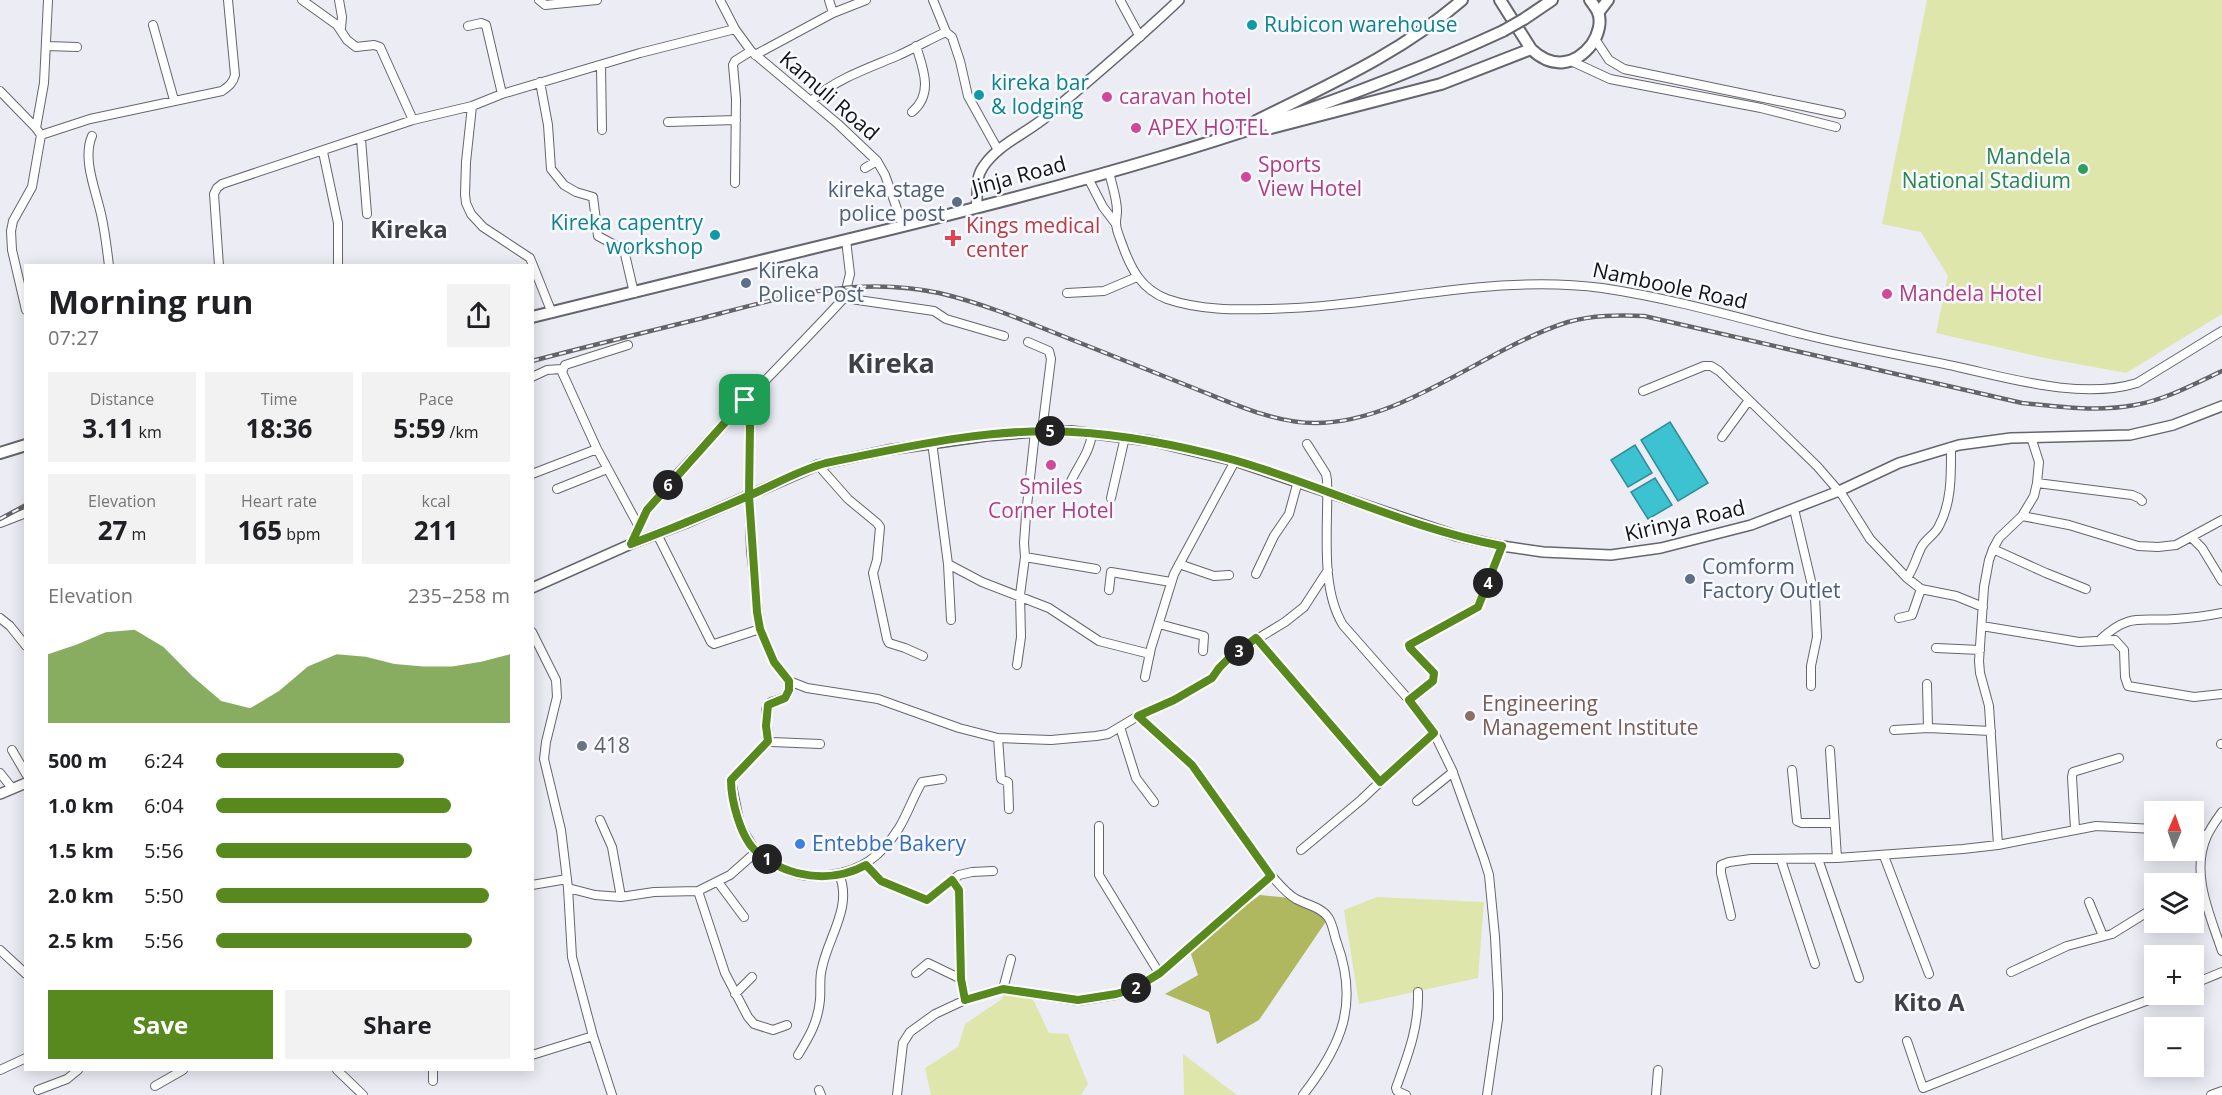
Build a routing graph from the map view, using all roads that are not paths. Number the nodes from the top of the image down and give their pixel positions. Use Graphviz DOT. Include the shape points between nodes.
graph roads {
  1 [pos="48,0"];
  2 [pos="228,0"];
  3 [pos="302,0"];
  4 [pos="339,0"];
  5 [pos="539,0"];
  6 [pos="597,0"];
  7 [pos="720,0"];
  8 [pos="829,0"];
  9 [pos="866,0"];
  10 [pos="933,0"];
  11 [pos="1120,0"];
  12 [pos="1179,0"];
  13 [pos="1462,0"];
  14 [pos="1500,0"];
  15 [pos="1552,0"];
  16 [pos="1590,0"];
  17 [pos="1608,0"];
  18 [pos="833,13"];
  19 [pos="1599,13"];
  20 [pos="153,25"];
  21 [pos="468,26"];
  22 [pos="341,28"];
  23 [pos="735,28"];
  24 [pos="946,32"];
  25 [pos="1140,37"];
  26 [pos="1595,39"];
  27 [pos="47,46"];
  28 [pos="915,46"];
  29 [pos="77,48"];
  30 [pos="1531,50"];
  31 [pos="753,53"];
  32 [pos="1571,61"];
  33 [pos="601,64"];
  34 [pos="540,82"];
  35 [pos="0,91"];
  36 [pos="502,94"];
  37 [pos="174,100"];
  38 [pos="811,100"];
  39 [pos="472,106"];
  40 [pos="912,112"];
  41 [pos="1841,114"];
  42 [pos="413,120"];
  43 [pos="736,120"];
  44 [pos="668,122"];
  45 [pos="1836,127"];
  46 [pos="602,130"];
  47 [pos="39,131"];
  48 [pos="92,136"];
  49 [pos="361,139"];
  50 [pos="1218,140"];
  51 [pos="998,150"];
  52 [pos="322,152"];
  53 [pos="877,161"];
  54 [pos="865,168"];
  55 [pos="1109,172"];
  56 [pos="1088,178"];
  57 [pos="735,183"];
  58 [pos="976,207"];
  59 [pos="367,214"];
  60 [pos="1116,224"];
  61 [pos="903,226"];
  62 [pos="846,240"];
  63 [pos="110,264"];
  64 [pos="219,264"];
  65 [pos="338,264"];
  66 [pos="532,264"];
  67 [pos="534,268"];
  68 [pos="1137,277"];
  69 [pos="634,293"];
  70 [pos="1067,293"];
  71 [pos="844,298"];
  72 [pos="24,301"];
  73 [pos="552,313"];
  74 [pos="534,317"];
  75 [pos="2222,331"];
  76 [pos="1004,336"];
  77 [pos="1028,342"];
  78 [pos="628,345"];
  79 [pos="561,369"];
  80 [pos="534,376"];
  81 [pos="1642,391"];
  82 [pos="745,400"];
  83 [pos="1749,400"];
  84 [pos="2222,406"];
  85 [pos="1039,431"];
  86 [pos="1092,433"];
  87 [pos="1125,437"];
  88 [pos="1722,437"];
  89 [pos="2031,437"];
  90 [pos="932,442"];
  91 [pos="1307,444"];
  92 [pos="24,446"];
  93 [pos="1951,447"];
  94 [pos="597,449"];
  95 [pos="0,453"];
  96 [pos="1235,461"];
  97 [pos="818,465"];
  98 [pos="607,469"];
  99 [pos="534,473"];
  100 [pos="1298,482"];
  101 [pos="2037,483"];
  102 [pos="1068,488"];
  103 [pos="557,489"];
  104 [pos="1327,490"];
  105 [pos="1839,491"];
  106 [pos="749,496"];
  107 [pos="1112,498"];
  108 [pos="2142,501"];
  109 [pos="1794,509"];
  110 [pos="24,514"];
  111 [pos="2022,516"];
  112 [pos="2222,520"];
  113 [pos="0,523"];
  114 [pos="638,525"];
  115 [pos="657,534"];
  116 [pos="2191,537"];
  117 [pos="631,544"];
  118 [pos="1502,546"];
  119 [pos="1993,549"];
  120 [pos="1025,557"];
  121 [pos="948,564"];
  122 [pos="1179,564"];
  123 [pos="1096,569"];
  124 [pos="1328,570"];
  125 [pos="1256,574"];
  126 [pos="1229,575"];
  127 [pos="1906,578"];
  128 [pos="2222,581"];
  129 [pos="1171,582"];
  130 [pos="534,587"];
  131 [pos="1921,589"];
  132 [pos="2086,589"];
  133 [pos="1109,590"];
  134 [pos="1020,595"];
  135 [pos="1983,607"];
  136 [pos="2222,613"];
  137 [pos="0,618"];
  138 [pos="1899,618"];
  139 [pos="951,620"];
  140 [pos="1159,624"];
  141 [pos="1982,626"];
  142 [pos="760,629"];
  143 [pos="534,636"];
  144 [pos="1256,638"];
  145 [pos="2100,640"];
  146 [pos="24,644"];
  147 [pos="1936,648"];
  148 [pos="1980,650"];
  149 [pos="1203,651"];
  150 [pos="1150,654"];
  151 [pos="923,656"];
  152 [pos="1017,664"];
  153 [pos="1145,676"];
  154 [pos="789,681"];
  155 [pos="1927,684"];
  156 [pos="1811,686"];
  157 [pos="2222,694"];
  158 [pos="1409,700"];
  159 [pos="1138,716"];
  160 [pos="1119,727"];
  161 [pos="1928,728"];
  162 [pos="1894,730"];
  163 [pos="1991,731"];
  164 [pos="1434,733"];
  165 [pos="998,738"];
  166 [pos="768,741"];
  167 [pos="820,744"];
  168 [pos="12,750"];
  169 [pos="1830,750"];
  170 [pos="2119,758"];
  171 [pos="1792,770"];
  172 [pos="24,771"];
  173 [pos="1452,772"];
  174 [pos="0,773"];
  175 [pos="942,779"];
  176 [pos="1380,782"];
  177 [pos="24,784"];
  178 [pos="12,788"];
  179 [pos="0,794"];
  180 [pos="1417,801"];
  181 [pos="1154,802"];
  182 [pos="1009,809"];
  183 [pos="2222,812"];
  184 [pos="600,820"];
  185 [pos="1833,823"];
  186 [pos="1099,826"];
  187 [pos="2144,828"];
  188 [pos="2075,829"];
  189 [pos="2204,835"];
  190 [pos="2207,835"];
  191 [pos="1998,844"];
  192 [pos="1301,850"];
  193 [pos="756,852"];
  194 [pos="1884,856"];
  195 [pos="1837,858"];
  196 [pos="1818,859"];
  197 [pos="1781,860"];
  198 [pos="866,865"];
  199 [pos="993,871"];
  200 [pos="2201,873"];
  201 [pos="839,874"];
  202 [pos="1271,876"];
  203 [pos="567,879"];
  204 [pos="952,880"];
  205 [pos="717,882"];
  206 [pos="534,885"];
  207 [pos="568,888"];
  208 [pos="698,891"];
  209 [pos="2204,894"];
  210 [pos="621,897"];
  211 [pos="2089,902"];
  212 [pos="2144,914"];
  213 [pos="1731,916"];
  214 [pos="744,917"];
  215 [pos="2103,936"];
  216 [pos="0,950"];
  217 [pos="2222,951"];
  218 [pos="1011,959"];
  219 [pos="1815,964"];
  220 [pos="24,972"];
  221 [pos="2011,972"];
  222 [pos="2222,972"];
  223 [pos="916,973"];
  224 [pos="1160,973"];
  225 [pos="1929,974"];
  226 [pos="752,977"];
  227 [pos="1859,978"];
  228 [pos="961,979"];
  229 [pos="2204,979"];
  230 [pos="1003,989"];
  231 [pos="1418,992"];
  232 [pos="735,994"];
  233 [pos="965,1000"];
  234 [pos="2144,1002"];
  235 [pos="787,1025"];
  236 [pos="593,1036"];
  237 [pos="1907,1041"];
  238 [pos="534,1054"];
  239 [pos="798,1055"];
  240 [pos="24,1059"];
  241 [pos="0,1070"];
  242 [pos="1658,1070"];
  243 [pos="77,1071"];
  244 [pos="181,1071"];
  245 [pos="338,1071"];
  246 [pos="433,1071"];
  247 [pos="433,1081"];
  248 [pos="155,1086"];
  249 [pos="38,1090"];
  250 [pos="2222,1091"];
  251 [pos="363,1095"];
  252 [pos="612,1095"];
  253 [pos="897,1095"];
  254 [pos="1303,1095"];
  255 [pos="1406,1095"];
  256 [pos="1487,1095"];
  257 [pos="1656,1095"];
  258 [pos="2211,1095"];
  1 -- 27 [label="street"];
  2 -- 37 [label="street" via="235,75 232,83 222,90"];
  3 -- 22 [label="street"];
  4 -- 22 [label="street"];
  5 -- 6 [label="street" via="545,5"];
  7 -- 23 [label="street, Kamuli Road"];
  8 -- 18 [label="street"];
  9 -- 18 [label="street"];
  10 -- 24 [label="street"];
  11 -- 25 [label="street"];
  12 -- 25 [label="main road"];
  13 -- 50 [label="highway" via="1430,27 1390,52"];
  14 -- 30 [label="highway"];
  15 -- 50 [label="highway, Jinja Road, bridge" via="1503,31 1436,62"];
  16 -- 19 [label="highway"];
  17 -- 19 [label="highway"];
  18 -- 31 [label="street"];
  19 -- 26 [label="highway"];
  20 -- 37 [label="street"];
  21 -- 36 [label="street" via="486,25"];
  22 -- 42 [label="street" via="347,40 356,46 380,47"];
  23 -- 31 [label="street, Kamuli Road"];
  23 -- 33 [label="street"];
  24 -- 28 [label="street"];
  24 -- 51 [label="street" via="952,37 968,96"];
  25 -- 51 [label="main road" via="1047,116"];
  26 -- 32 [label="highway" via="1584,55"];
  26 -- 41 [label="street" via="1609,60 1624,69"];
  27 -- 29 [label="street"];
  27 -- 47 [label="street"];
  28 -- 38 [label="street" via="831,85"];
  28 -- 40 [label="street" via="926,86 921,102"];
  30 -- 32 [label="highway" via="1545,60"];
  30 -- 50 [label="highway" via="1419,90"];
  31 -- 38 [label="street, Kamuli Road"];
  31 -- 43 [label="street" via="733,64"];
  32 -- 45 [label="street" via="1610,79"];
  33 -- 34 [label="street"];
  33 -- 46 [label="street"];
  34 -- 36 [label="street"];
  34 -- 69 [label="street" via="551,169 564,185 593,197 596,231 600,239 624,250"];
  35 -- 47 [label="street"];
  36 -- 39 [label="street"];
  37 -- 47 [label="street"];
  38 -- 53 [label="street, Kamuli Road"];
  39 -- 42 [label="street"];
  39 -- 66 [label="street" via="466,203 483,227 530,258"];
  42 -- 49 [label="street"];
  43 -- 44 [label="street"];
  43 -- 57 [label="street"];
  47 -- 72 [label="street" via="32,187 11,231"];
  48 -- 63 [label="street" via="91,174"];
  49 -- 52 [label="street"];
  49 -- 59 [label="street"];
  50 -- 55 [label="highway, Jinja Road"];
  51 -- 58 [label="main road" via="978,176"];
  52 -- 64 [label="street" via="217,188 214,202"];
  52 -- 65 [label="street" via="338,223"];
  53 -- 54 [label="street"];
  53 -- 61 [label="street, Kamuli Road"];
  55 -- 56 [label="highway, Jinja Road"];
  55 -- 60 [label="street, Namboole Road" via="1118,212"];
  56 -- 58 [label="highway, Jinja Road"];
  56 -- 60 [label="street"];
  58 -- 61 [label="highway, Jinja Road"];
  60 -- 68 [label="street, Namboole Road" via="1127,260"];
  61 -- 62 [label="highway, Jinja Road"];
  62 -- 69 [label="highway, Jinja Road"];
  62 -- 71 [label="street" via="850,274"];
  67 -- 73 [label="street"];
  68 -- 70 [label="street" via="1104,291"];
  68 -- 75 [label="street, Namboole Road" via="1155,294 1169,299 1238,309 1335,305 1491,285 1601,288 1664,298 1805,335 2040,385 2082,388 2122,388 2137,383"];
  69 -- 73 [label="highway, Jinja Road"];
  71 -- 76 [label="street" via="934,311 946,319"];
  71 -- 82 [label="street"];
  73 -- 74 [label="highway, Jinja Road"];
  77 -- 85 [label="street" via="1049,351 1052,359"];
  78 -- 79 [label="street"];
  79 -- 80 [label="street"];
  79 -- 94 [label="street"];
  81 -- 83 [label="street" via="1711,366"];
  82 -- 106 [label="street" via="750,426"];
  82 -- 114 [label="street" via="657,496"];
  83 -- 88 [label="street"];
  83 -- 105 [label="street"];
  84 -- 89 [label="main road, Kirinya Road" via="2173,425 2130,435"];
  85 -- 86 [label="main road, Kirinya Road"];
  85 -- 90 [label="main road, Kirinya Road"];
  85 -- 120 [label="street" via="1026,506"];
  86 -- 87 [label="main road, Kirinya Road"];
  86 -- 102 [label="street" via="1089,448"];
  87 -- 96 [label="main road, Kirinya Road"];
  87 -- 107 [label="street"];
  89 -- 93 [label="main road, Kirinya Road" via="1989,439"];
  89 -- 101 [label="street" via="2038,462"];
  90 -- 97 [label="main road, Kirinya Road"];
  90 -- 121 [label="street"];
  91 -- 104 [label="street" via="1326,474"];
  92 -- 95 [label="highway"];
  93 -- 105 [label="main road, Kirinya Road" via="1899,463"];
  93 -- 127 [label="street" via="1951,486 1942,519 1921,547"];
  94 -- 98 [label="street"];
  94 -- 99 [label="street"];
  96 -- 100 [label="main road, Kirinya Road"];
  96 -- 122 [label="street"];
  97 -- 106 [label="main road, Kirinya Road"];
  97 -- 151 [label="street" via="848,500 880,527 873,573 887,639"];
  98 -- 103 [label="street"];
  98 -- 114 [label="street"];
  100 -- 104 [label="main road, Kirinya Road"];
  100 -- 125 [label="street" via="1289,514"];
  101 -- 108 [label="street" via="2132,495"];
  101 -- 111 [label="street"];
  104 -- 118 [label="main road, Kirinya Road" via="1432,529"];
  104 -- 124 [label="street"];
  105 -- 109 [label="main road, Kirinya Road"];
  105 -- 127 [label="street" via="1870,539"];
  106 -- 115 [label="main road, Kirinya Road"];
  106 -- 142 [label="street"];
  109 -- 118 [label="main road, Kirinya Road" via="1698,540 1636,553 1543,552"];
  109 -- 156 [label="street" via="1817,610"];
  110 -- 113 [label="street"];
  111 -- 116 [label="street" via="2151,547 2172,546"];
  111 -- 119 [label="street"];
  112 -- 116 [label="street"];
  114 -- 117 [label="street"];
  115 -- 117 [label="main road, Kirinya Road"];
  115 -- 142 [label="street" via="711,642"];
  116 -- 128 [label="street"];
  117 -- 130 [label="main road, Kirinya Road"];
  118 -- 158 [label="street" via="1478,607 1409,645 1434,677"];
  119 -- 132 [label="street"];
  119 -- 135 [label="street"];
  120 -- 123 [label="street"];
  120 -- 134 [label="street"];
  121 -- 134 [label="street" via="982,582"];
  121 -- 139 [label="street"];
  122 -- 126 [label="street" via="1214,576"];
  122 -- 129 [label="street"];
  124 -- 144 [label="street" via="1304,608"];
  124 -- 158 [label="street" via="1332,600 1340,619"];
  127 -- 131 [label="street"];
  129 -- 133 [label="street" via="1111,572"];
  129 -- 140 [label="street"];
  131 -- 135 [label="street" via="1956,596"];
  131 -- 138 [label="street" via="1912,615"];
  134 -- 150 [label="street" via="1049,608 1099,641"];
  134 -- 152 [label="street"];
  135 -- 141 [label="street"];
  136 -- 145 [label="street" via="2172,620 2130,620"];
  137 -- 146 [label="street"];
  140 -- 149 [label="street" via="1204,636"];
  140 -- 150 [label="street"];
  141 -- 145 [label="street" via="2072,642"];
  141 -- 148 [label="street"];
  142 -- 154 [label="street" via="774,662"];
  143 -- 203 [label="street" via="556,680 557,697 544,759 560,823"];
  144 -- 159 [label="street" via="1228,659 1212,678"];
  144 -- 176 [label="street"];
  145 -- 157 [label="street" via="2115,640 2124,650 2128,686 2194,697"];
  147 -- 148 [label="street"];
  148 -- 163 [label="street" via="1980,673"];
  150 -- 153 [label="street"];
  154 -- 165 [label="street" via="824,692 879,699"];
  154 -- 166 [label="street" via="788,695 771,702 766,710"];
  155 -- 161 [label="street"];
  158 -- 164 [label="street"];
  159 -- 160 [label="street"];
  159 -- 202 [label="street" via="1192,765"];
  160 -- 165 [label="street" via="1108,734 1080,738"];
  160 -- 181 [label="street" via="1136,778"];
  161 -- 162 [label="street"];
  161 -- 163 [label="street"];
  163 -- 191 [label="street"];
  164 -- 173 [label="street"];
  164 -- 176 [label="street"];
  165 -- 182 [label="street" via="1001,779 1010,787"];
  166 -- 167 [label="street"];
  166 -- 193 [label="street" via="731,780 740,825"];
  168 -- 172 [label="street"];
  169 -- 185 [label="street"];
  170 -- 188 [label="street" via="2073,772"];
  171 -- 185 [label="street" via="1797,820"];
  173 -- 180 [label="street"];
  173 -- 256 [label="street" via="1488,874 1495,938 1498,1019"];
  174 -- 178 [label="street"];
  175 -- 198 [label="street" via="922,782 898,828"];
  176 -- 192 [label="street"];
  177 -- 178 [label="main road"];
  178 -- 179 [label="main road"];
  183 -- 190 [label="street"];
  184 -- 210 [label="street" via="612,847"];
  185 -- 195 [label="street"];
  186 -- 224 [label="street" via="1099,875"];
  187 -- 188 [label="street"];
  188 -- 191 [label="street"];
  189 -- 190 [label="street"];
  190 -- 200 [label="street"];
  191 -- 194 [label="street"];
  193 -- 201 [label="street" via="795,874"];
  193 -- 205 [label="street"];
  194 -- 195 [label="street"];
  194 -- 225 [label="street"];
  195 -- 196 [label="street"];
  196 -- 197 [label="street"];
  196 -- 227 [label="street"];
  197 -- 213 [label="street" via="1751,859 1722,865"];
  197 -- 219 [label="street"];
  198 -- 201 [label="street"];
  198 -- 204 [label="street" via="881,881 923,900 929,900"];
  199 -- 204 [label="street" via="965,873"];
  201 -- 239 [label="street" via="840,921 821,970 814,1028"];
  202 -- 224 [label="street"];
  202 -- 254 [label="street" via="1294,898 1327,916 1346,974 1348,1002 1340,1033"];
  203 -- 206 [label="street"];
  203 -- 207 [label="street"];
  204 -- 228 [label="street" via="959,890"];
  205 -- 208 [label="street"];
  205 -- 214 [label="street"];
  207 -- 210 [label="street"];
  207 -- 236 [label="street" via="572,957"];
  208 -- 210 [label="street"];
  208 -- 232 [label="street"];
  209 -- 217 [label="street"];
  211 -- 215 [label="street"];
  212 -- 215 [label="street"];
  215 -- 221 [label="street" via="2067,946"];
  216 -- 220 [label="street"];
  218 -- 230 [label="street"];
  222 -- 229 [label="street"];
  223 -- 228 [label="street" via="928,963"];
  224 -- 230 [label="street" via="1134,989 1091,999 1062,999"];
  226 -- 232 [label="street"];
  228 -- 233 [label="street"];
  230 -- 233 [label="street"];
  231 -- 255 [label="street" via="1411,1051 1396,1088"];
  232 -- 235 [label="street" via="754,1024 773,1030"];
  233 -- 253 [label="street" via="910,1032 903,1043"];
  234 -- 237 [label="street" via="1923,1088"];
  236 -- 238 [label="street"];
  236 -- 252 [label="street"];
  240 -- 241 [label="street"];
  242 -- 257 [label="street"];
  243 -- 249 [label="street"];
  244 -- 248 [label="street"];
  245 -- 251 [label="street"];
  246 -- 247 [label="street"];
  250 -- 258 [label="street"];
}
